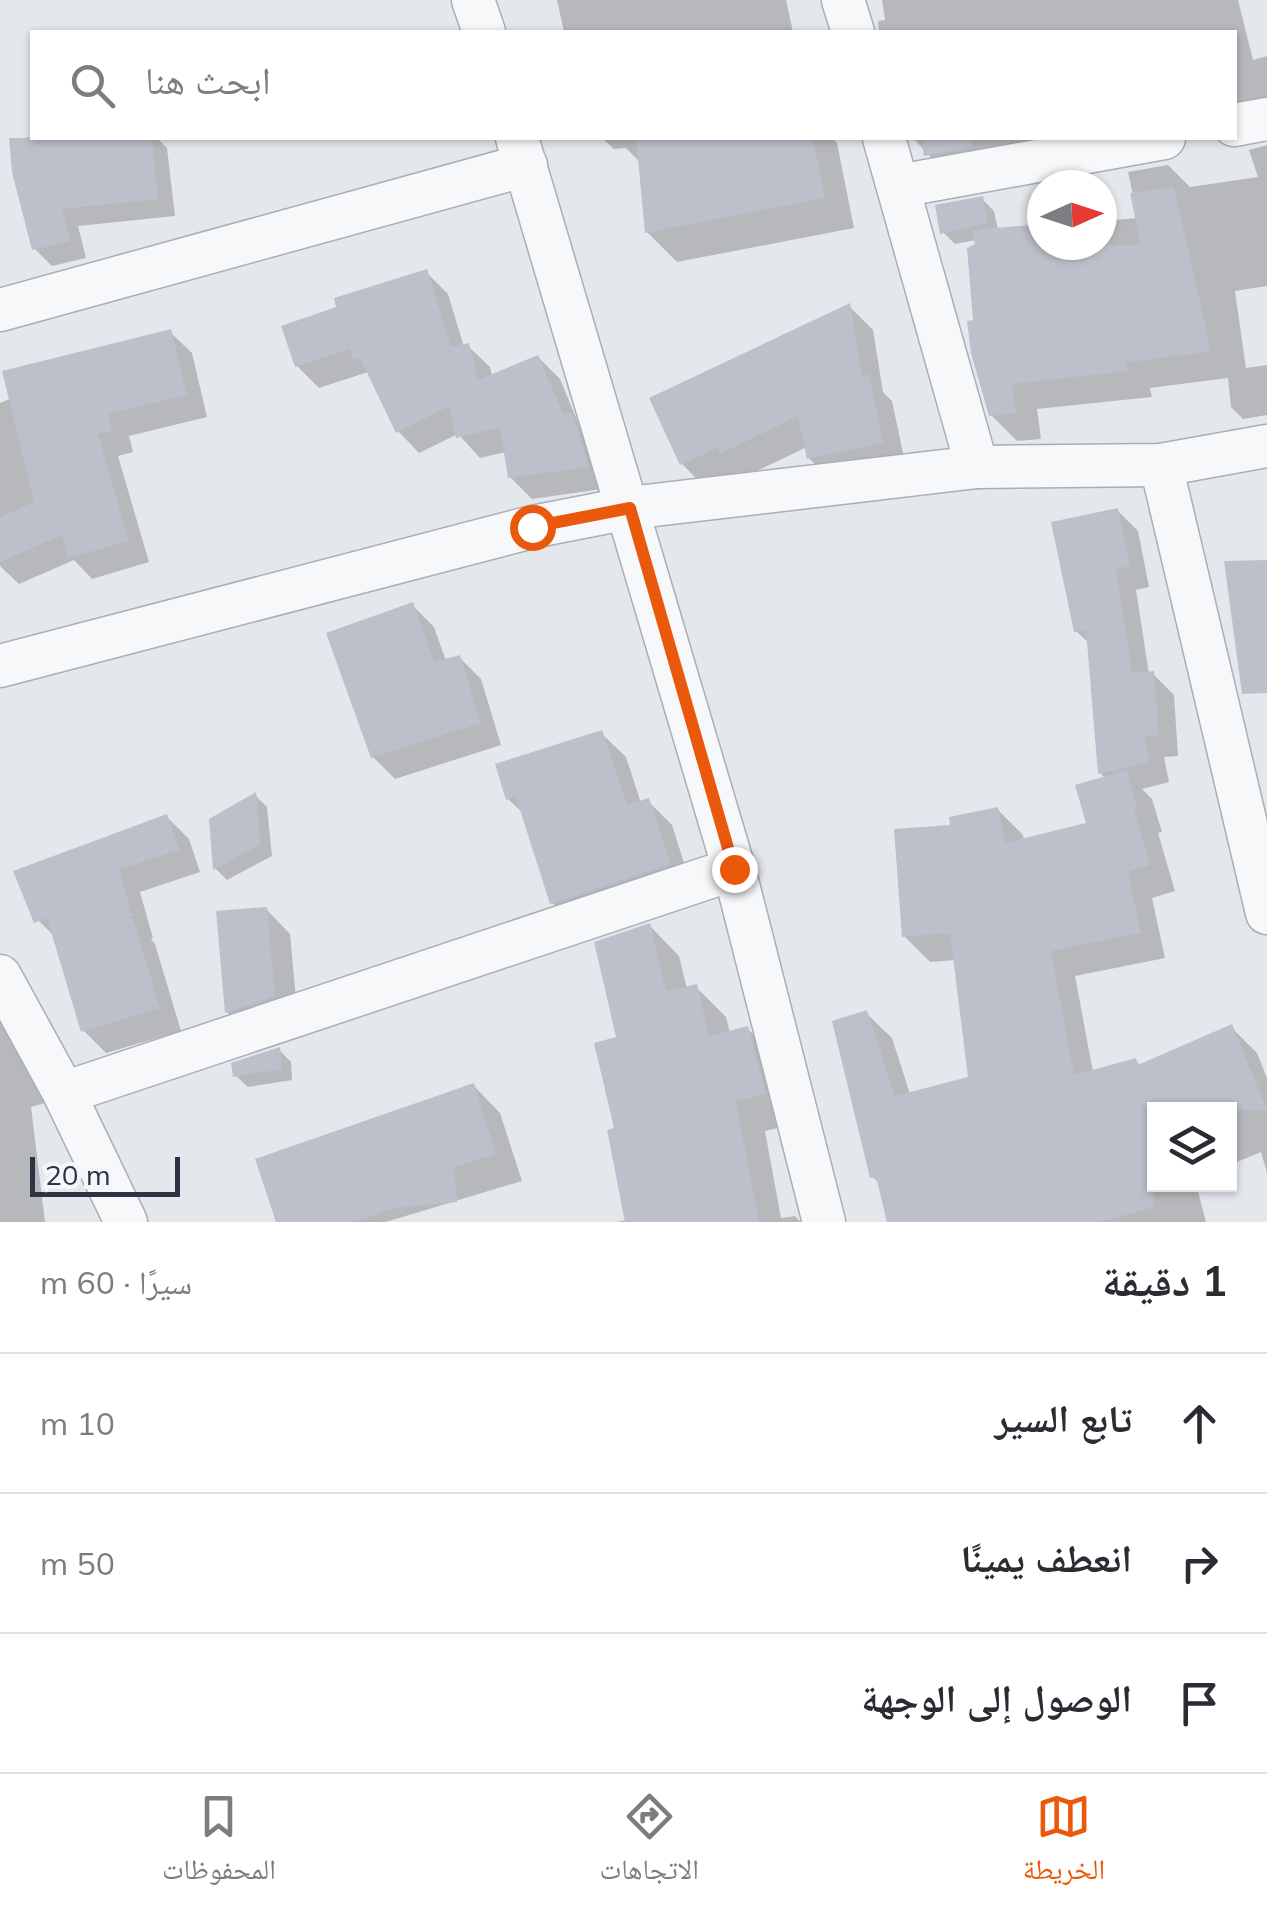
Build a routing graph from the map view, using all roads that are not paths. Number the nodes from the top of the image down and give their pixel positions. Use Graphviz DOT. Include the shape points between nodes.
graph roads {
  1 [pos="474,0"];
  2 [pos="843,0"];
  3 [pos="483,30"];
  4 [pos="852,30"];
  5 [pos="1267,119"];
  6 [pos="1237,124"];
  7 [pos="885,140"];
  8 [pos="1153,140"];
  9 [pos="522,151"];
  10 [pos="899,186"];
  11 [pos="0,310"];
  12 [pos="1267,446"];
  13 [pos="1161,465"];
  14 [pos="977,467"];
  15 [pos="630,508"];
  16 [pos="0,666"];
  17 [pos="734,869"];
  18 [pos="1267,913"];
  19 [pos="0,976"];
  20 [pos="64,1093"];
  21 [pos="126,1222"];
  22 [pos="824,1222"];
  1 -- 3 [label="street"];
  2 -- 4 [label="street"];
  5 -- 6 [label="street"];
  7 -- 10 [label="street"];
  8 -- 10 [label="street"];
  9 -- 11 [label="street"];
  9 -- 15 [label="street"];
  10 -- 14 [label="street"];
  12 -- 13 [label="street"];
  13 -- 14 [label="street"];
  13 -- 18 [label="street"];
  14 -- 15 [label="street"];
  15 -- 16 [label="street" via="532,527"];
  15 -- 17 [label="street"];
  17 -- 20 [label="street"];
  17 -- 22 [label="street"];
  19 -- 20 [label="street"];
  20 -- 21 [label="street"];
}
